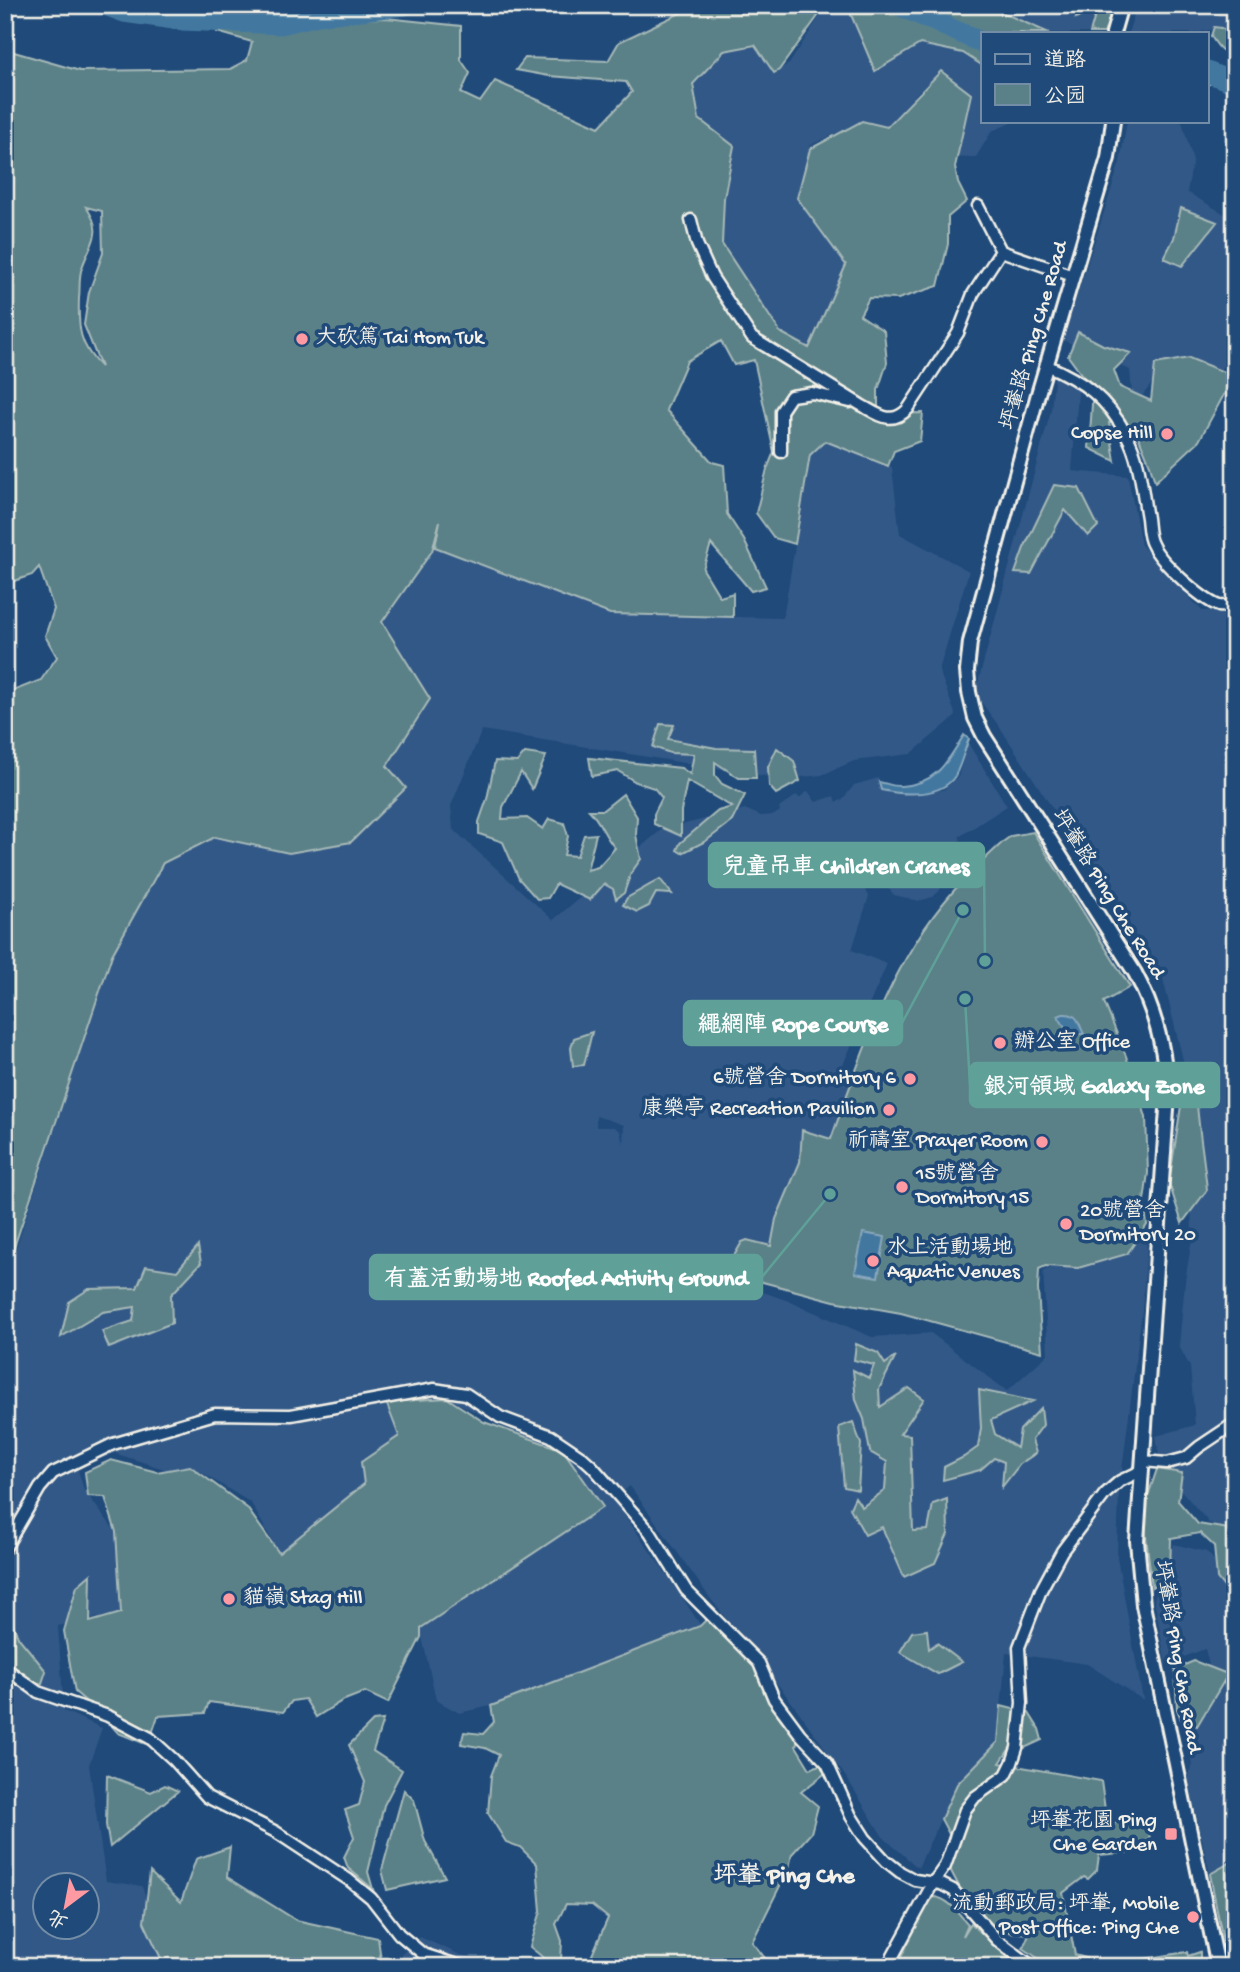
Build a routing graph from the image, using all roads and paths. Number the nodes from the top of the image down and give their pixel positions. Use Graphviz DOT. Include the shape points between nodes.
graph roads {
  1 [pos="1121,5"];
  2 [pos="1113,32"];
  3 [pos="1113,122"];
  4 [pos="978,206"];
  5 [pos="691,220"];
  6 [pos="1001,251"];
  7 [pos="1073,276"];
  8 [pos="1046,365"];
  9 [pos="861,405"];
  10 [pos="781,452"];
  11 [pos="1235,604"];
  12 [pos="1235,1423"];
  13 [pos="1141,1466"];
  14 [pos="5,1548"];
  15 [pos="5,1668"];
  16 [pos="933,1883"];
  17 [pos="463,1967"];
  18 [pos="887,1967"];
  19 [pos="1032,1967"];
  20 [pos="1218,1967"];
  1 -- 2 [label="street"];
  3 -- 7 [label="street, 坪輋路 Ping Che Road" via="1108,158"];
  4 -- 6 [label="street"];
  5 -- 9 [label="street" via="696,244 712,277 752,338"];
  6 -- 7 [label="street"];
  6 -- 9 [label="street" via="973,294 958,333 908,409 900,417 887,418"];
  7 -- 8 [label="street, 坪輋路 Ping Che Road"];
  8 -- 11 [label="street" via="1076,378 1106,402 1128,436 1152,544 1199,594 1225,607"];
  8 -- 13 [label="street, 坪輋路 Ping Che Road" via="973,629 968,681 984,736 1135,973 1162,1044 1167,1109"];
  9 -- 10 [label="street" via="812,393 791,396 780,411"];
  12 -- 13 [label="street" via="1186,1458"];
  13 -- 16 [label="street" via="1105,1494 1062,1551 1041,1590 1019,1647 1021,1703 1012,1763 1006,1775 965,1810 947,1863"];
  13 -- 20 [label="street, 坪輋路 Ping Che Road" via="1137,1541 1143,1605"];
  14 -- 16 [label="street" via="53,1473 113,1444 215,1414 291,1415 435,1389 466,1394 500,1417 551,1436 592,1466 650,1532 686,1590 760,1663 774,1699 827,1763 865,1838 893,1867 915,1880"];
  15 -- 17 [label="street" via="38,1692 108,1716 150,1738 207,1797 276,1832 349,1880 423,1954"];
  16 -- 18 [label="street"];
  16 -- 19 [label="street" via="953,1890 997,1940"];
}
